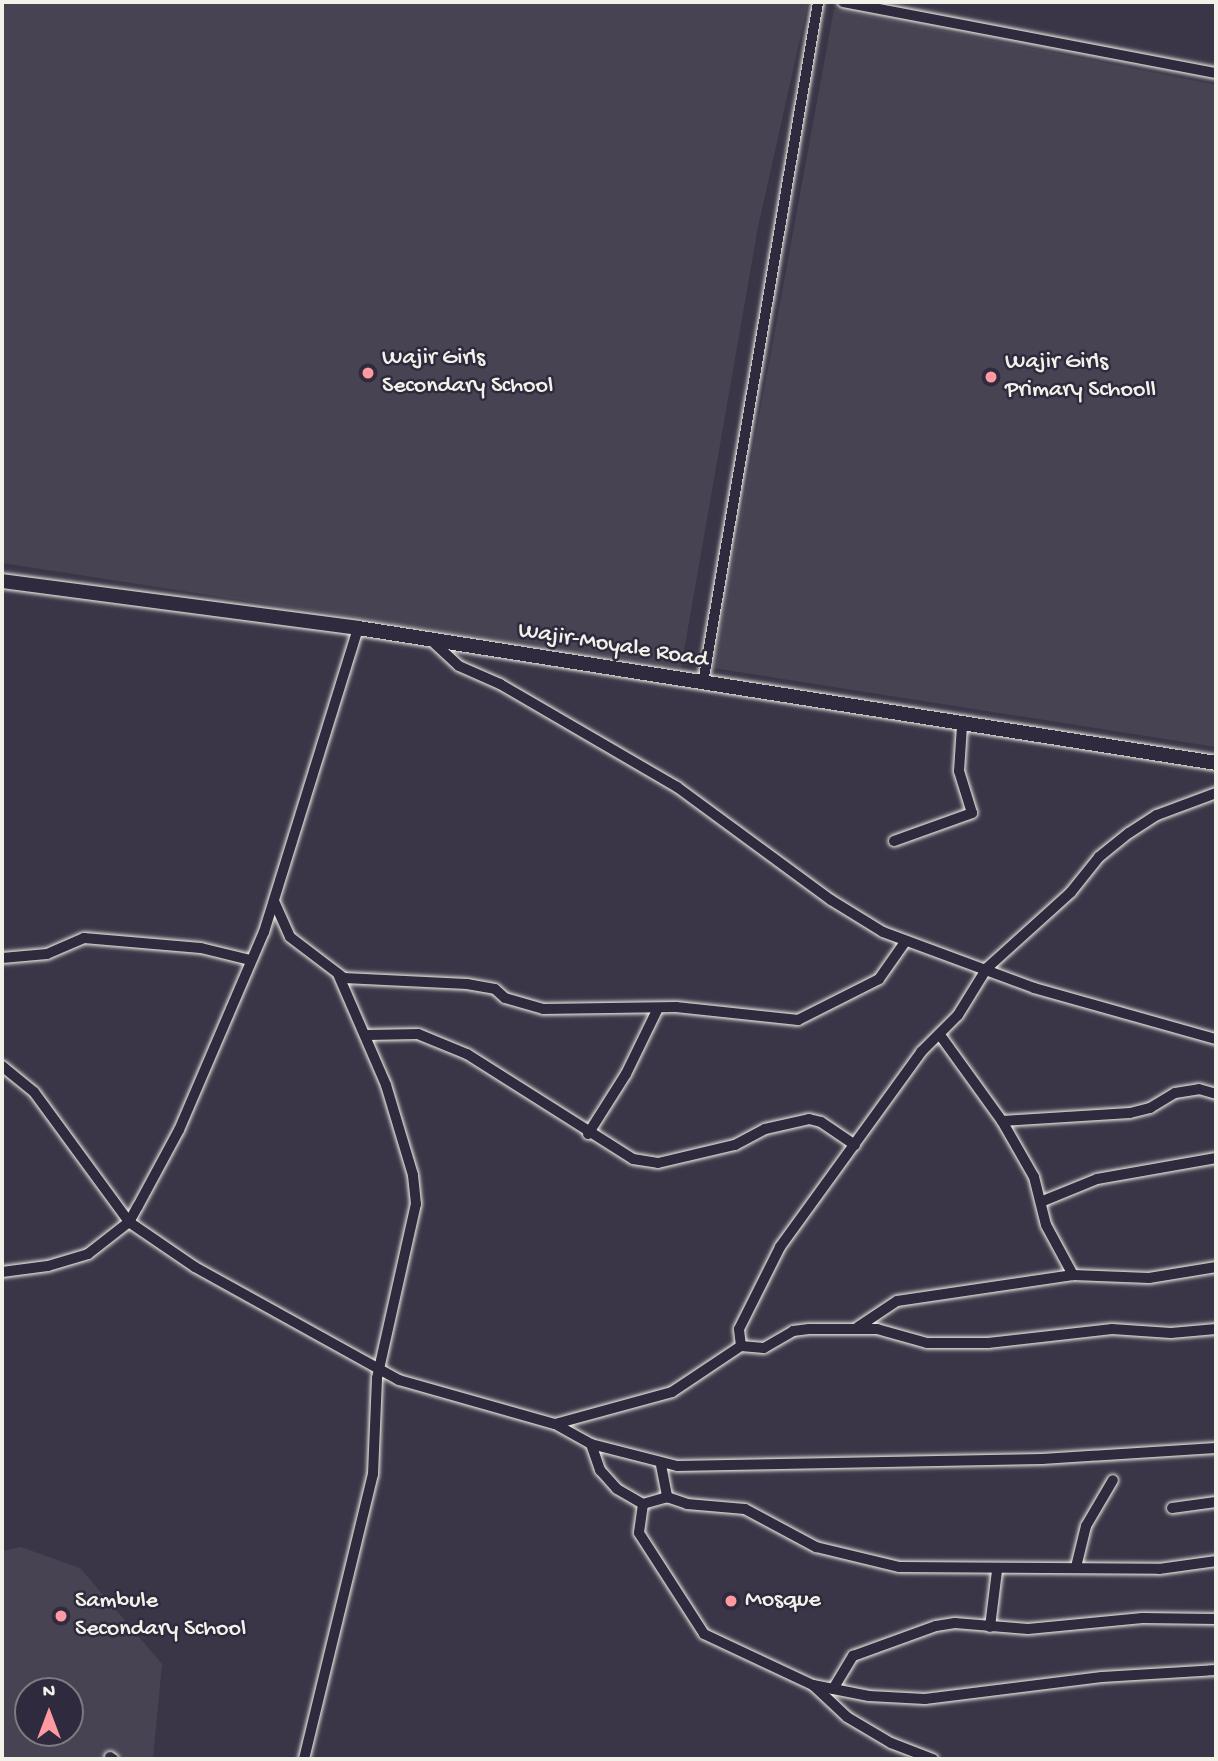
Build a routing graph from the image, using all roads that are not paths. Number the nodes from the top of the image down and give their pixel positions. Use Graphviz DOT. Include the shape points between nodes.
graph roads {
  1 [pos="817,2"];
  2 [pos="844,2"];
  3 [pos="1216,73"];
  4 [pos="2,582"];
  5 [pos="358,628"];
  6 [pos="431,640"];
  7 [pos="703,683"];
  8 [pos="962,726"];
  9 [pos="1216,763"];
  10 [pos="1216,793"];
  11 [pos="894,841"];
  12 [pos="274,901"];
  13 [pos="905,942"];
  14 [pos="2,958"];
  15 [pos="250,960"];
  16 [pos="987,968"];
  17 [pos="338,974"];
  18 [pos="658,1008"];
  19 [pos="367,1035"];
  20 [pos="940,1035"];
  21 [pos="1216,1039"];
  22 [pos="2,1066"];
  23 [pos="1216,1094"];
  24 [pos="1002,1121"];
  25 [pos="588,1134"];
  26 [pos="855,1145"];
  27 [pos="1216,1158"];
  28 [pos="1043,1201"];
  29 [pos="129,1222"];
  30 [pos="1216,1267"];
  31 [pos="2,1272"];
  32 [pos="1073,1275"];
  33 [pos="858,1327"];
  34 [pos="1216,1329"];
  35 [pos="741,1346"];
  36 [pos="382,1370"];
  37 [pos="555,1424"];
  38 [pos="591,1444"];
  39 [pos="1216,1448"];
  40 [pos="661,1465"];
  41 [pos="1113,1480"];
  42 [pos="667,1497"];
  43 [pos="1216,1502"];
  44 [pos="643,1504"];
  45 [pos="1172,1508"];
  46 [pos="1216,1561"];
  47 [pos="1076,1567"];
  48 [pos="997,1571"];
  49 [pos="1216,1619"];
  50 [pos="990,1627"];
  51 [pos="1216,1670"];
  52 [pos="813,1685"];
  53 [pos="833,1689"];
  54 [pos="304,1759"];
  55 [pos="933,1759"];
  1 -- 7 [label="street"];
  2 -- 3 [label="street"];
  4 -- 5 [label="main road, Wajir-Moyale Road"];
  5 -- 6 [label="main road, Wajir-Moyale Road"];
  5 -- 12 [label="street"];
  6 -- 7 [label="main road, Wajir-Moyale Road"];
  6 -- 13 [label="street" via="459,666 500,684 677,787 831,900"];
  7 -- 8 [label="main road, Wajir-Moyale Road"];
  8 -- 9 [label="main road, Wajir-Moyale Road"];
  8 -- 11 [label="street" via="959,771 973,804 972,813"];
  10 -- 16 [label="street" via="1157,815 1129,833"];
  12 -- 15 [label="street"];
  12 -- 17 [label="street" via="290,937"];
  13 -- 16 [label="street"];
  13 -- 18 [label="street" via="879,979 798,1020 785,1022 746,1012"];
  14 -- 15 [label="street" via="47,954 85,938 201,948"];
  15 -- 29 [label="street" via="179,1130"];
  16 -- 20 [label="street"];
  16 -- 21 [label="street" via="1126,1018 1164,1023"];
  17 -- 18 [label="street" via="352,979 477,986 542,1009"];
  17 -- 19 [label="street"];
  18 -- 25 [label="street" via="626,1074"];
  19 -- 25 [label="street" via="411,1033 467,1054"];
  19 -- 36 [label="street" via="413,1175 416,1204"];
  20 -- 24 [label="street"];
  20 -- 26 [label="street" via="921,1052"];
  22 -- 29 [label="street" via="34,1092"];
  23 -- 24 [label="street" via="1199,1089 1175,1093 1150,1108 1130,1113"];
  24 -- 28 [label="street"];
  25 -- 26 [label="street" via="633,1159 658,1163 735,1145 765,1129 799,1120 821,1122"];
  26 -- 35 [label="street" via="780,1247 739,1329"];
  27 -- 28 [label="street" via="1097,1179"];
  28 -- 32 [label="street" via="1046,1225"];
  29 -- 31 [label="street" via="88,1254 48,1266"];
  29 -- 36 [label="street" via="274,1314"];
  30 -- 32 [label="street" via="1149,1278"];
  32 -- 33 [label="street" via="897,1301"];
  33 -- 34 [label="street" via="927,1343 988,1343 1112,1329 1171,1333"];
  33 -- 35 [label="street" via="793,1331 764,1348"];
  35 -- 37 [label="street" via="672,1392"];
  36 -- 37 [label="street" via="420,1387"];
  36 -- 54 [label="street" via="377,1382 373,1474"];
  37 -- 38 [label="street"];
  38 -- 40 [label="street"];
  38 -- 44 [label="street" via="600,1471 617,1489"];
  39 -- 40 [label="street" via="1042,1459"];
  40 -- 42 [label="street"];
  41 -- 47 [label="street" via="1086,1526"];
  42 -- 44 [label="street"];
  42 -- 48 [label="street" via="745,1509 816,1547 862,1559 933,1570"];
  43 -- 45 [label="street"];
  44 -- 52 [label="street" via="639,1533 704,1634"];
  46 -- 47 [label="street" via="1159,1569"];
  47 -- 48 [label="street"];
  48 -- 50 [label="street"];
  49 -- 50 [label="street" via="1142,1618 1028,1629"];
  50 -- 53 [label="street" via="936,1626 860,1653 848,1661"];
  51 -- 53 [label="street" via="1102,1677 925,1699"];
  52 -- 53 [label="street"];
  52 -- 55 [label="street" via="846,1717 891,1743"];
}
